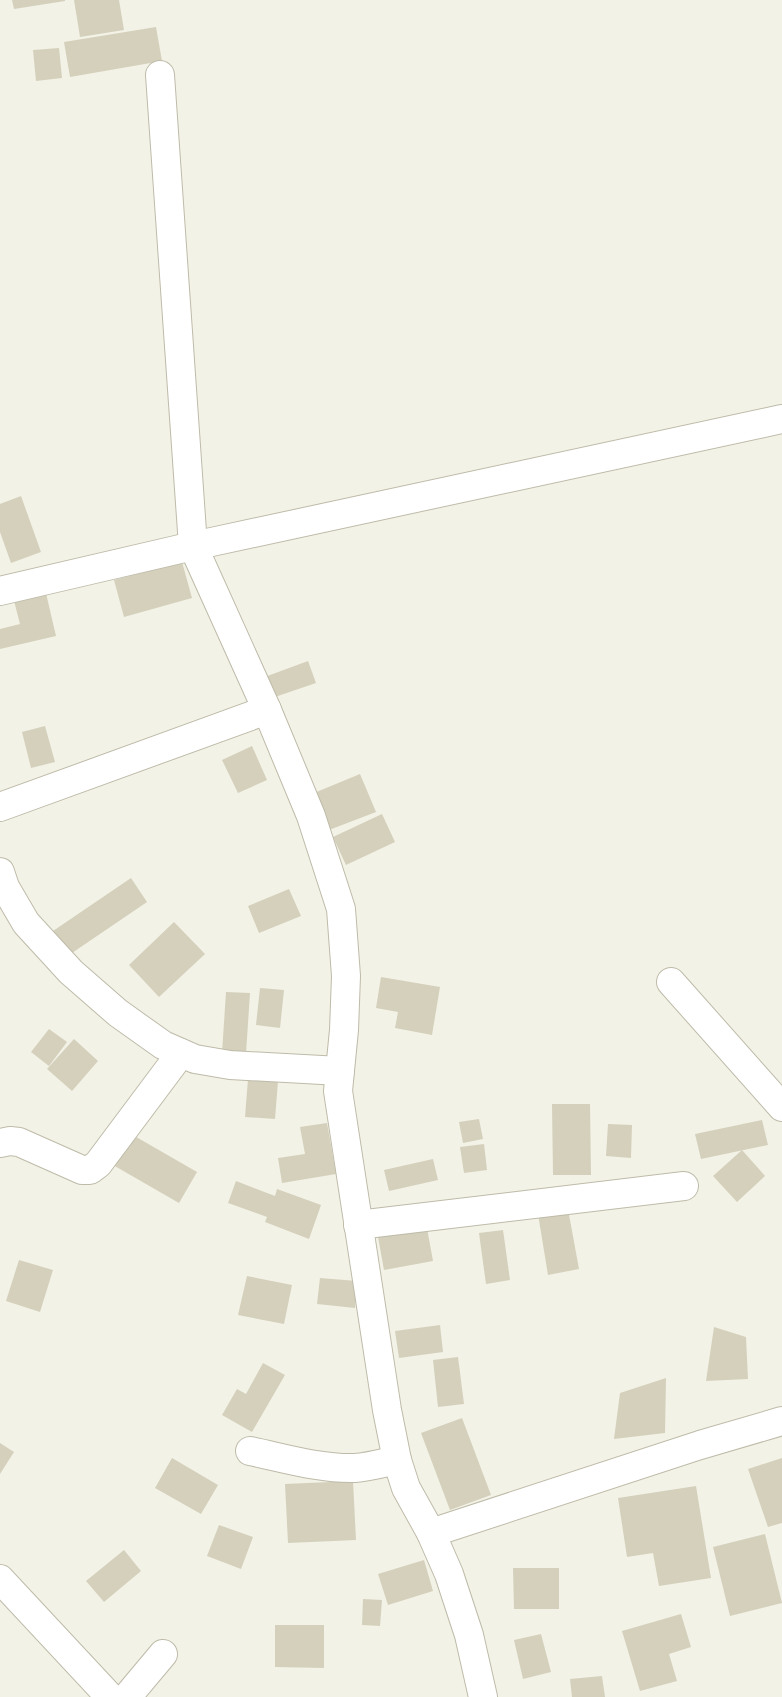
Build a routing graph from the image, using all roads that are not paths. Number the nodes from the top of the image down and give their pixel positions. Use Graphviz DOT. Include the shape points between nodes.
graph roads {
  1 [pos="160,74"];
  2 [pos="782,419"];
  3 [pos="193,546"];
  4 [pos="0,591"];
  5 [pos="267,710"];
  6 [pos="0,807"];
  7 [pos="0,872"];
  8 [pos="671,982"];
  9 [pos="181,1053"];
  10 [pos="340,1071"];
  11 [pos="782,1106"];
  12 [pos="0,1143"];
  13 [pos="684,1186"];
  14 [pos="358,1225"];
  15 [pos="782,1421"];
  16 [pos="250,1451"];
  17 [pos="397,1460"];
  18 [pos="431,1532"];
  19 [pos="5,1593"];
  20 [pos="162,1654"];
  21 [pos="110,1697"];
  22 [pos="127,1697"];
  23 [pos="482,1697"];
  1 -- 3 [label="street"];
  2 -- 3 [label="street"];
  3 -- 4 [label="street"];
  3 -- 5 [label="street"];
  5 -- 6 [label="street"];
  5 -- 10 [label="street" via="311,816 341,909 346,976"];
  7 -- 9 [label="street" via="26,922 71,972 118,1013 163,1045"];
  8 -- 11 [label="street"];
  9 -- 10 [label="street" via="230,1065"];
  9 -- 12 [label="street" via="98,1164 90,1170 82,1170 19,1142"];
  10 -- 14 [label="street" via="338,1091"];
  13 -- 14 [label="street"];
  14 -- 17 [label="street"];
  15 -- 18 [label="street" via="700,1444"];
  16 -- 17 [label="street" via="338,1467 371,1466"];
  17 -- 18 [label="street" via="406,1488"];
  18 -- 23 [label="street" via="469,1635"];
  19 -- 21 [label="street"];
  20 -- 22 [label="street"];
}
